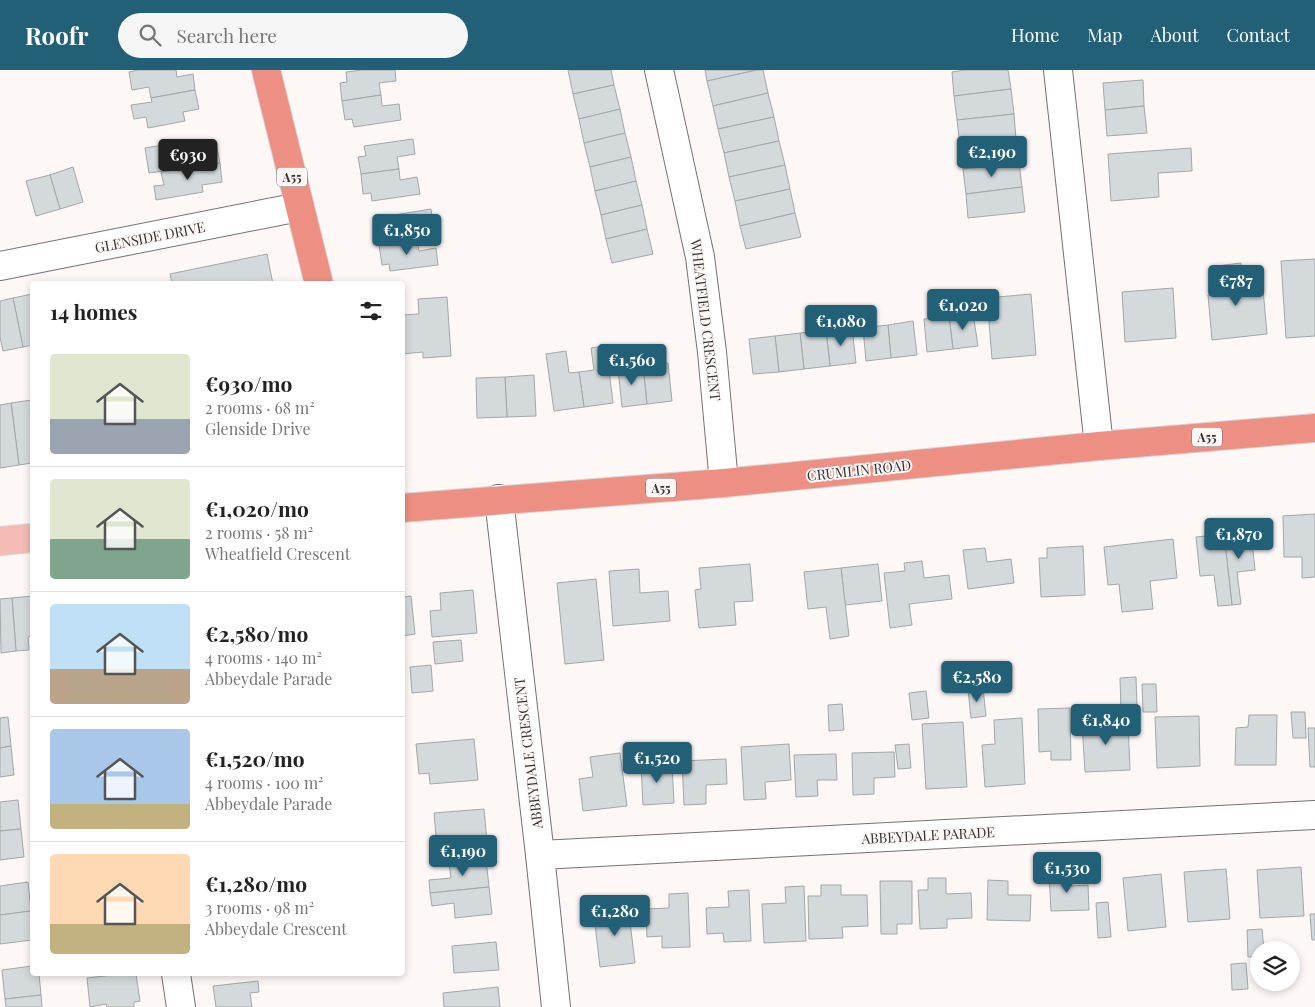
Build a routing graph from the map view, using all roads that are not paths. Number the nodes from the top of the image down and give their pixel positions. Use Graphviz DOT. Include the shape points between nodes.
graph roads {
  1 [pos="266,70"];
  2 [pos="659,70"];
  3 [pos="1058,70"];
  4 [pos="299,207"];
  5 [pos="0,266"];
  6 [pos="318,281"];
  7 [pos="1315,428"];
  8 [pos="1099,446"];
  9 [pos="724,483"];
  10 [pos="499,499"];
  11 [pos="405,508"];
  12 [pos="30,538"];
  13 [pos="0,541"];
  14 [pos="1315,815"];
  15 [pos="540,856"];
  16 [pos="176,976"];
  17 [pos="181,1007"];
  18 [pos="556,1007"];
  1 -- 4 [label="highway, A55"];
  2 -- 9 [label="street, WHEATFIELD CRESCENT" via="700,257"];
  3 -- 8 [label="street"];
  4 -- 5 [label="street, GLENSIDE DRIVE"];
  4 -- 6 [label="highway, A55"];
  7 -- 8 [label="highway, CRUMLIN ROAD / A55"];
  8 -- 9 [label="highway, CRUMLIN ROAD / A55"];
  9 -- 10 [label="highway, CRUMLIN ROAD / A55"];
  10 -- 11 [label="highway, CRUMLIN ROAD / A55"];
  10 -- 15 [label="street, ABBEYDALE CRESCENT"];
  12 -- 13 [label="main road"];
  14 -- 15 [label="street, ABBEYDALE PARADE"];
  15 -- 18 [label="street, ABBEYDALE CRESCENT"];
  16 -- 17 [label="street"];
}
